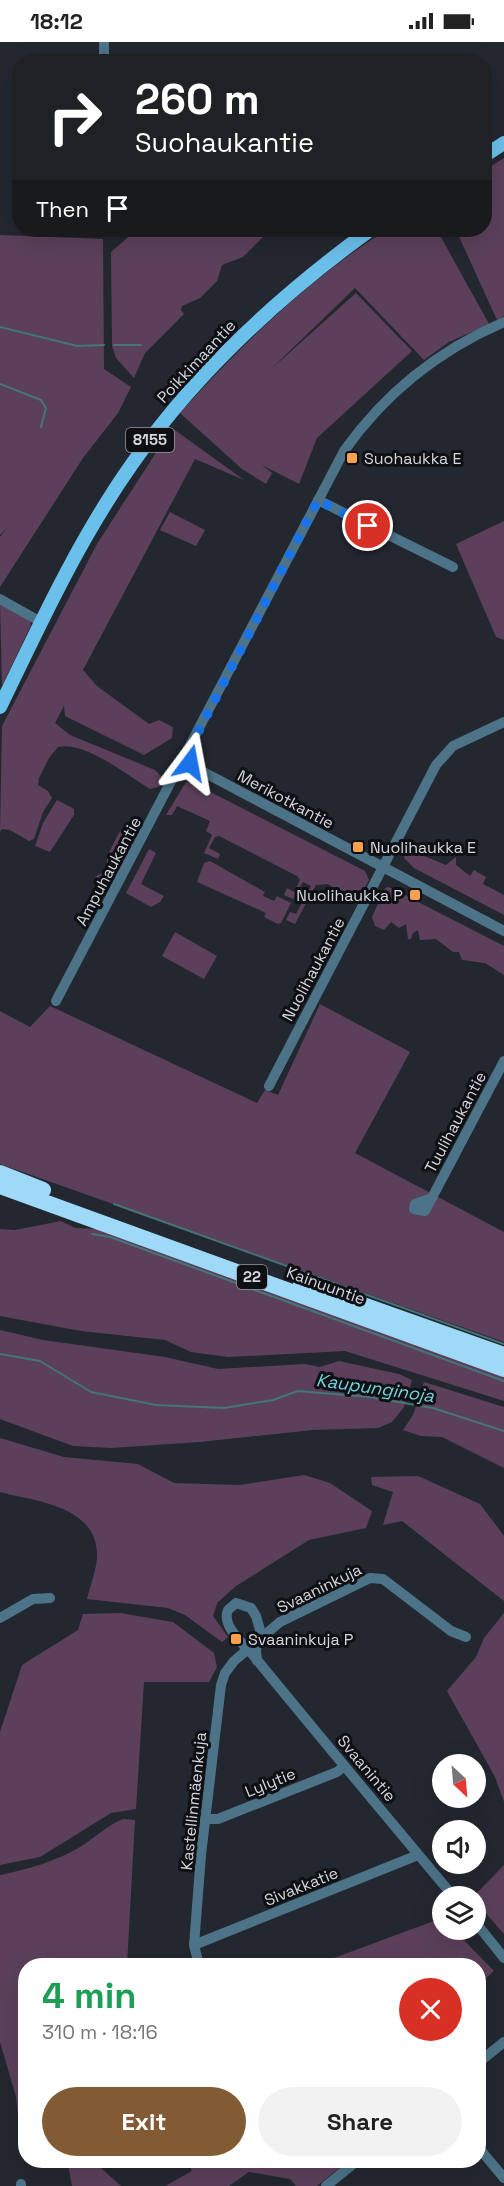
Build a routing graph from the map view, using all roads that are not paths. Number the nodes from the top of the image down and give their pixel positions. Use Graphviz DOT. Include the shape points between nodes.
graph roads {
  1 [pos="360,237"];
  2 [pos="504,322"];
  3 [pos="318,500"];
  4 [pos="453,567"];
  5 [pos="0,599"];
  6 [pos="41,622"];
  7 [pos="0,707"];
  8 [pos="504,722"];
  9 [pos="187,755"];
  10 [pos="384,867"];
  11 [pos="504,930"];
  12 [pos="56,1001"];
  13 [pos="504,1061"];
  14 [pos="269,1086"];
  15 [pos="0,1173"];
  16 [pos="0,1186"];
  17 [pos="432,1198"];
  18 [pos="504,1355"];
  19 [pos="504,1369"];
  20 [pos="50,1598"];
  21 [pos="0,1618"];
  22 [pos="466,1637"];
  23 [pos="258,1641"];
  24 [pos="248,1649"];
  25 [pos="257,1660"];
  26 [pos="344,1766"];
  27 [pos="205,1819"];
  28 [pos="418,1855"];
  29 [pos="444,1886"];
  30 [pos="486,1936"];
  31 [pos="194,1945"];
  32 [pos="197,1958"];
  33 [pos="504,1958"];
  34 [pos="504,2042"];
  35 [pos="486,2057"];
  36 [pos="486,2156"];
  37 [pos="348,2168"];
  38 [pos="504,2178"];
  39 [pos="326,2186"];
  1 -- 6 [label="main road, Poikkimaantie / 8155" via="268,310 217,358 173,409 131,464 93,525"];
  2 -- 3 [label="street, Ampuhaukantie" via="418,371 386,398 344,452"];
  3 -- 4 [label="street"];
  3 -- 9 [label="street, Ampuhaukantie"];
  5 -- 6 [label="street"];
  6 -- 7 [label="main road, Poikkimaantie / 8155"];
  8 -- 10 [label="street, Nuolihaukantie" via="453,746 436,765"];
  9 -- 10 [label="street, Merikotkantie" via="194,767"];
  9 -- 12 [label="street, Ampuhaukantie"];
  10 -- 11 [label="street, Merikotkantie"];
  10 -- 14 [label="street, Nuolihaukantie"];
  13 -- 17 [label="street, Tuulihaukantie"];
  15 -- 18 [label="highway, Kainuuntie / 22"];
  16 -- 19 [label="highway, Kainuuntie / 22"];
  20 -- 21 [label="street" via="33,1599"];
  22 -- 23 [label="street, Svaaninkuja" via="451,1631 377,1577 296,1612"];
  23 -- 24 [label="street, Svaaninkuja"];
  23 -- 24 [label="street, Svaanintie" via="259,1623 251,1608 241,1603 230,1606 227,1623"];
  23 -- 25 [label="street, Svaanintie"];
  24 -- 25 [label="street, Svaanintie"];
  24 -- 27 [label="street, Kastellinmäenkuja" via="229,1667 221,1685"];
  25 -- 26 [label="street, Svaanintie"];
  26 -- 27 [label="street, Lylytie" via="218,1819"];
  26 -- 28 [label="street, Svaanintie"];
  27 -- 31 [label="street, Kastellinmäenkuja"];
  28 -- 29 [label="street, Svaanintie"];
  28 -- 31 [label="street, Sivakkatie"];
  30 -- 33 [label="street"];
  31 -- 32 [label="street, Kastellinmäenkuja"];
  34 -- 35 [label="street"];
  36 -- 38 [label="street"];
  37 -- 39 [label="street"];
}
